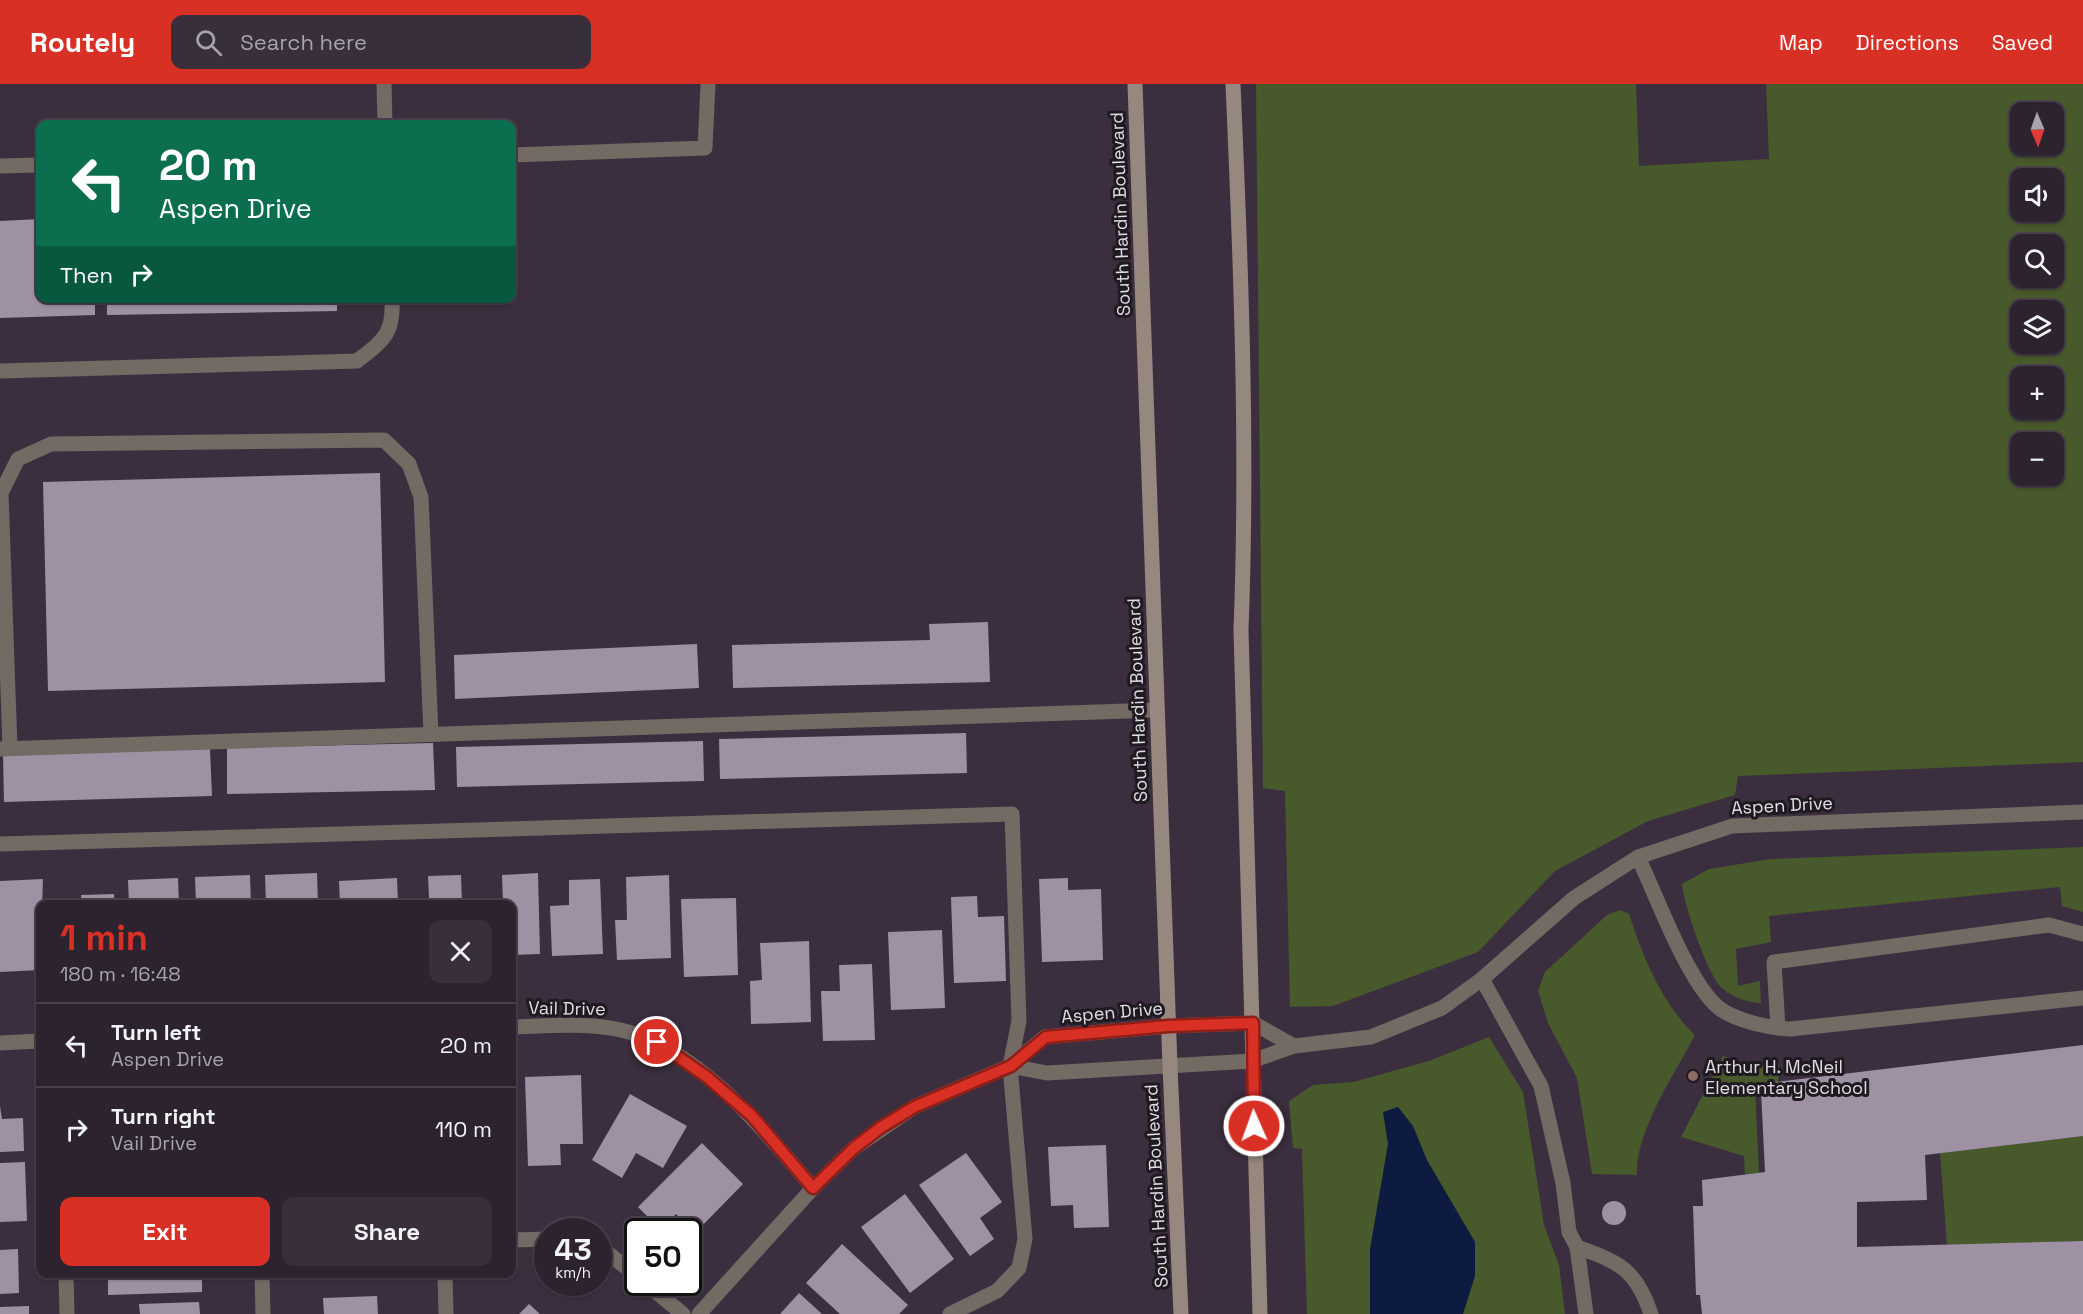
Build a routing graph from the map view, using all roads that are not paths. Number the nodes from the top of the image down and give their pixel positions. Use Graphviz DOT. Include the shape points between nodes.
graph roads {
  1 [pos="384,84"];
  2 [pos="708,84"];
  3 [pos="1135,84"];
  4 [pos="1233,84"];
  5 [pos="385,120"];
  6 [pos="516,155"];
  7 [pos="36,165"];
  8 [pos="0,166"];
  9 [pos="392,303"];
  10 [pos="0,371"];
  11 [pos="1157,710"];
  12 [pos="431,734"];
  13 [pos="5,749"];
  14 [pos="2083,812"];
  15 [pos="0,844"];
  16 [pos="1638,857"];
  17 [pos="2083,934"];
  18 [pos="1482,980"];
  19 [pos="2083,998"];
  20 [pos="1253,1023"];
  21 [pos="1168,1026"];
  22 [pos="516,1027"];
  23 [pos="1778,1028"];
  24 [pos="36,1041"];
  25 [pos="0,1043"];
  26 [pos="1294,1046"];
  27 [pos="1252,1061"];
  28 [pos="1011,1066"];
  29 [pos="1170,1066"];
  30 [pos="813,1188"];
  31 [pos="534,1239"];
  32 [pos="516,1240"];
  33 [pos="1576,1247"];
  34 [pos="612,1256"];
  35 [pos="624,1266"];
  36 [pos="66,1278"];
  37 [pos="262,1278"];
  38 [pos="445,1278"];
  39 [pos="661,1296"];
  40 [pos="67,1314"];
  41 [pos="262,1314"];
  42 [pos="446,1314"];
  43 [pos="683,1314"];
  44 [pos="699,1314"];
  45 [pos="950,1314"];
  46 [pos="1181,1314"];
  47 [pos="1260,1314"];
  48 [pos="1586,1314"];
  49 [pos="1651,1314"];
  1 -- 5 [label="street"];
  2 -- 6 [label="street" via="705,148"];
  3 -- 11 [label="main road, South Hardin Boulevard"];
  4 -- 20 [label="main road" via="1244,346 1241,630"];
  7 -- 8 [label="street"];
  9 -- 10 [label="street" via="393,321 383,341 357,361"];
  11 -- 12 [label="street"];
  11 -- 21 [label="main road, South Hardin Boulevard"];
  12 -- 13 [label="street"];
  12 -- 13 [label="street" via="422,497 409,464 384,440 51,444 18,459 1,493"];
  14 -- 16 [label="street, Aspen Drive" via="1732,826"];
  15 -- 28 [label="street" via="1012,814 1019,1021"];
  16 -- 18 [label="street, Aspen Drive" via="1574,898"];
  16 -- 23 [label="street" via="1701,991 1721,1010"];
  17 -- 23 [label="street" via="2049,925 1774,962"];
  18 -- 26 [label="street, Aspen Drive" via="1442,1008 1371,1037"];
  18 -- 33 [label="street" via="1541,1086 1552,1126 1569,1232"];
  19 -- 23 [label="street"];
  20 -- 21 [label="street, Aspen Drive"];
  20 -- 26 [label="street"];
  20 -- 27 [label="main road"];
  21 -- 28 [label="street, Aspen Drive" via="1046,1037"];
  21 -- 29 [label="main road, South Hardin Boulevard"];
  22 -- 30 [label="street, Vail Drive" via="620,1029 657,1042 707,1077 752,1116"];
  24 -- 25 [label="street"];
  26 -- 27 [label="street, Aspen Drive"];
  27 -- 29 [label="street, Aspen Drive"];
  27 -- 47 [label="main road"];
  28 -- 29 [label="street, Aspen Drive" via="1047,1073"];
  28 -- 30 [label="street, Aspen Drive" via="914,1107 854,1148"];
  28 -- 45 [label="street" via="1025,1239 1019,1268 998,1292"];
  29 -- 46 [label="main road, South Hardin Boulevard"];
  30 -- 44 [label="street, Aspen Drive"];
  31 -- 32 [label="street"];
  33 -- 48 [label="street"];
  33 -- 49 [label="street" via="1616,1261 1643,1288"];
  34 -- 35 [label="street"];
  36 -- 40 [label="street"];
  37 -- 41 [label="street"];
  38 -- 42 [label="street"];
  39 -- 43 [label="street"];
}
